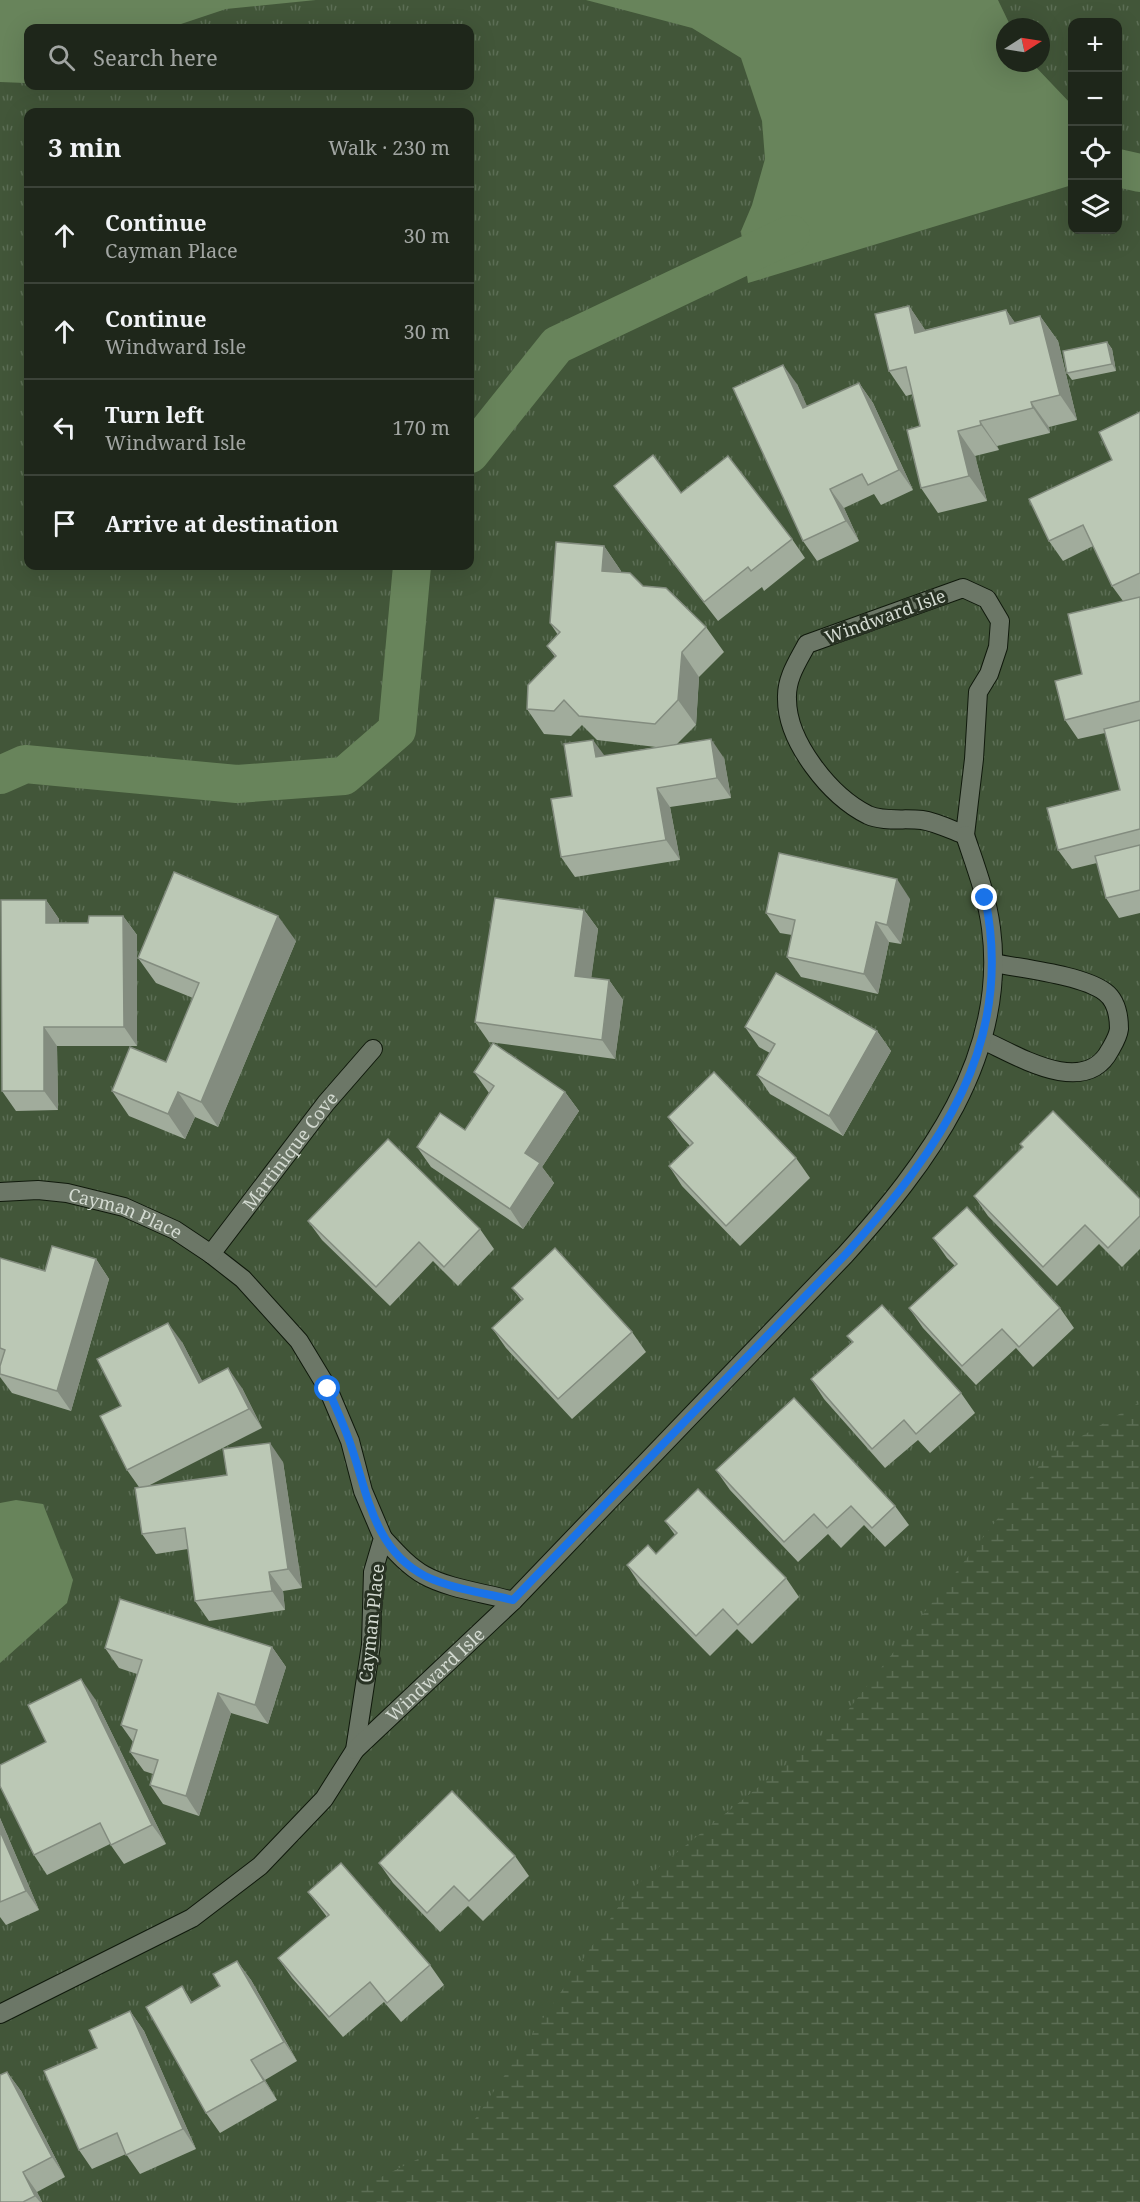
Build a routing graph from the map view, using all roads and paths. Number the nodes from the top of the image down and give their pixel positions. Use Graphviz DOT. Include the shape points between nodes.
graph roads {
  1 [pos="965,835"];
  2 [pos="994,963"];
  3 [pos="983,1040"];
  4 [pos="373,1049"];
  5 [pos="0,1192"];
  6 [pos="211,1254"];
  7 [pos="383,1538"];
  8 [pos="513,1600"];
  9 [pos="355,1750"];
  10 [pos="0,2014"];
  1 -- 1 [label="street, Windward Isle" via="978,692 998,646 1000,621 987,599 963,588 807,644 791,673 786,698 789,723 814,768 869,816 924,820"];
  1 -- 2 [label="street, Windward Isle" via="985,898"];
  2 -- 3 [label="street, Windward Isle" via="990,1013"];
  2 -- 3 [label="street" via="1085,982 1106,993 1119,1012 1118,1035 1105,1061 1083,1071 1056,1072"];
  3 -- 8 [label="street, Windward Isle" via="940,1133 897,1197"];
  4 -- 6 [label="street, Martinique Cove" via="326,1103"];
  5 -- 6 [label="street, Cayman Place" via="38,1190 96,1198 175,1230"];
  6 -- 7 [label="street, Cayman Place" via="263,1298 299,1341 328,1389"];
  7 -- 8 [label="street" via="424,1575 448,1585"];
  7 -- 9 [label="street, Cayman Place" via="373,1572 371,1645"];
  8 -- 9 [label="street, Windward Isle"];
  9 -- 10 [label="street, Cayman Place" via="324,1799 239,1885 192,1918"];
}
